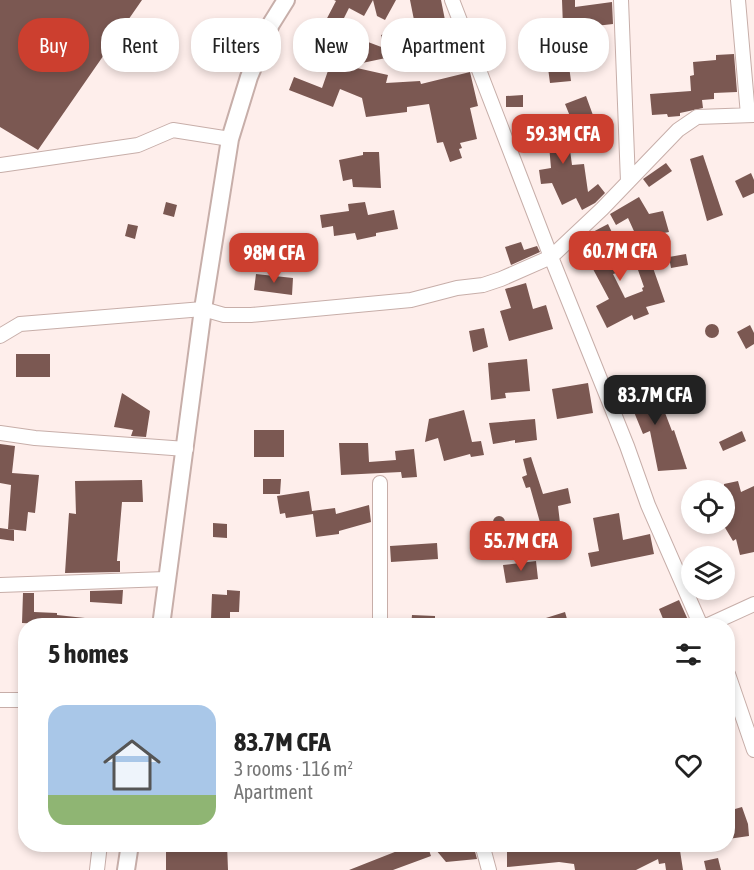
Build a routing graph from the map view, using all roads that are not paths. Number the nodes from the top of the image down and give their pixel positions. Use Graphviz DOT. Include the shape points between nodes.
graph roads {
  1 [pos="286,0"];
  2 [pos="452,0"];
  3 [pos="621,0"];
  4 [pos="738,0"];
  5 [pos="751,115"];
  6 [pos="230,139"];
  7 [pos="0,165"];
  8 [pos="628,182"];
  9 [pos="551,257"];
  10 [pos="203,309"];
  11 [pos="0,336"];
  12 [pos="0,433"];
  13 [pos="186,449"];
  14 [pos="380,483"];
  15 [pos="166,579"];
  16 [pos="0,585"];
  17 [pos="754,604"];
  18 [pos="162,618"];
  19 [pos="380,618"];
  20 [pos="697,618"];
  21 [pos="723,618"];
  22 [pos="735,694"];
  23 [pos="0,700"];
  24 [pos="18,700"];
  25 [pos="754,750"];
  26 [pos="99,852"];
  27 [pos="129,852"];
  28 [pos="484,852"];
  29 [pos="97,870"];
  30 [pos="126,870"];
  31 [pos="489,870"];
  1 -- 6 [label="main road" via="271,24 249,77"];
  2 -- 9 [label="street"];
  3 -- 8 [label="street"];
  4 -- 5 [label="street"];
  5 -- 8 [label="street" via="697,117 678,130"];
  6 -- 7 [label="street" via="173,130 138,146"];
  6 -- 10 [label="main road"];
  8 -- 9 [label="street"];
  9 -- 10 [label="street" via="483,285 411,300 251,315 224,315"];
  9 -- 20 [label="street" via="663,542"];
  10 -- 11 [label="street" via="20,324"];
  10 -- 13 [label="main road"];
  12 -- 13 [label="street"];
  13 -- 15 [label="main road"];
  14 -- 19 [label="street"];
  15 -- 16 [label="street"];
  15 -- 18 [label="main road"];
  17 -- 21 [label="street"];
  22 -- 25 [label="street"];
  23 -- 24 [label="street"];
  26 -- 29 [label="street"];
  27 -- 30 [label="main road"];
  28 -- 31 [label="street"];
}
